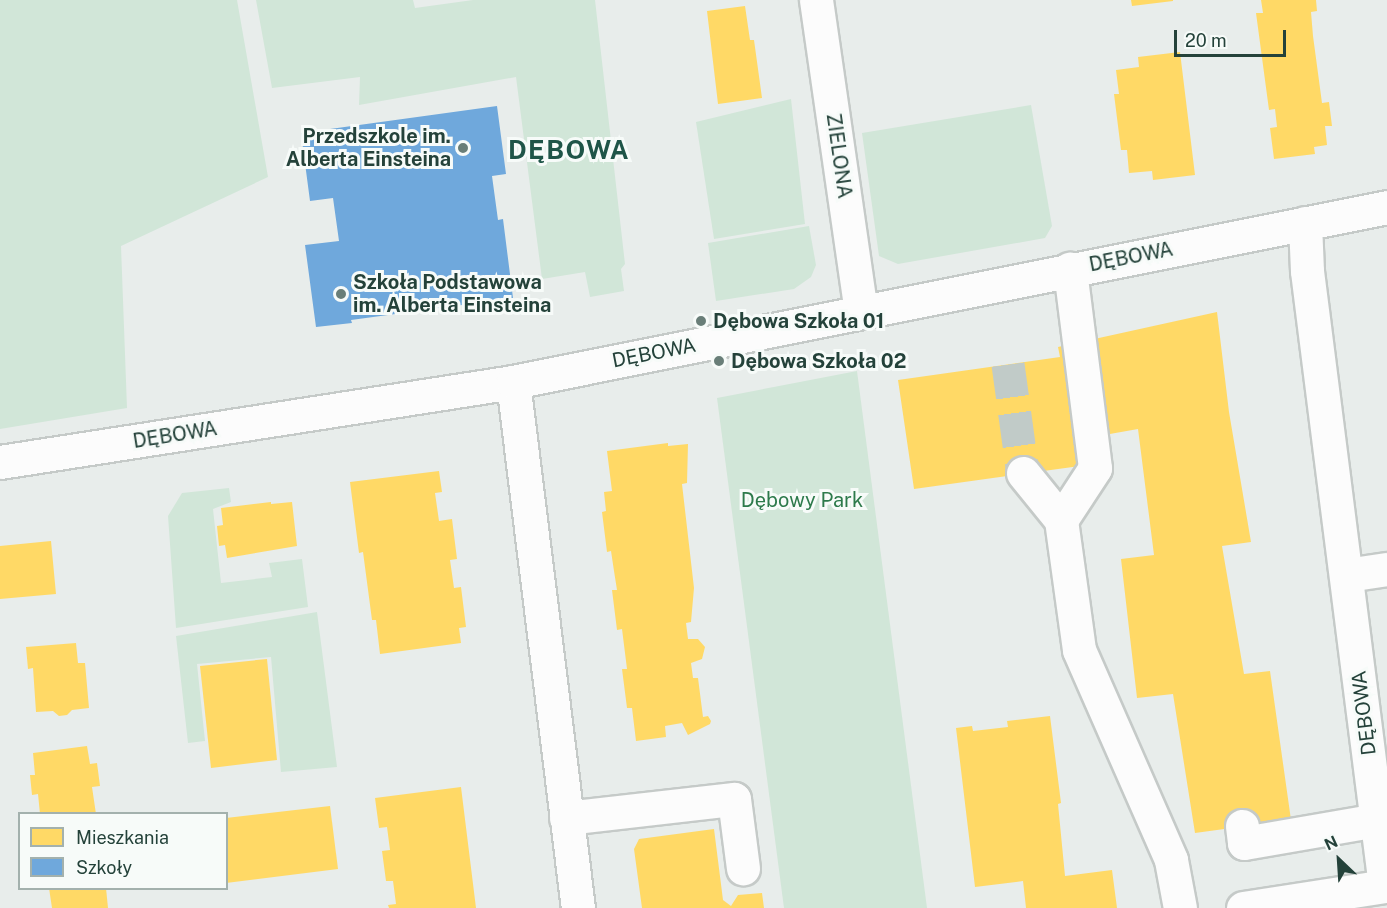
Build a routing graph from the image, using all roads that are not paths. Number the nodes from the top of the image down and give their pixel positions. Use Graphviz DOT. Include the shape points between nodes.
graph roads {
  1 [pos="816,0"];
  2 [pos="1387,207"];
  3 [pos="1305,223"];
  4 [pos="1070,269"];
  5 [pos="861,311"];
  6 [pos="513,382"];
  7 [pos="0,462"];
  8 [pos="1023,473"];
  9 [pos="1061,520"];
  10 [pos="1387,569"];
  11 [pos="1347,575"];
  12 [pos="566,818"];
  13 [pos="1377,820"];
  14 [pos="1242,826"];
  15 [pos="743,868"];
  16 [pos="1386,892"];
  17 [pos="578,908"];
  18 [pos="1180,908"];
  19 [pos="1243,908"];
  1 -- 5 [label="street, ZIELONA"];
  2 -- 3 [label="street, DĘBOWA"];
  3 -- 4 [label="street, DĘBOWA"];
  3 -- 11 [label="street, DĘBOWA" via="1307,271"];
  4 -- 5 [label="street, DĘBOWA"];
  4 -- 9 [label="street" via="1095,468"];
  5 -- 6 [label="street, DĘBOWA"];
  6 -- 7 [label="street, DĘBOWA"];
  6 -- 12 [label="street"];
  8 -- 9 [label="street"];
  9 -- 18 [label="street" via="1079,650 1171,860"];
  10 -- 11 [label="street"];
  11 -- 13 [label="street, DĘBOWA"];
  12 -- 15 [label="street" via="734,799"];
  12 -- 17 [label="street"];
  13 -- 14 [label="street" via="1244,843"];
  13 -- 16 [label="street, DĘBOWA"];
  16 -- 19 [label="street, DĘBOWA"];
}
